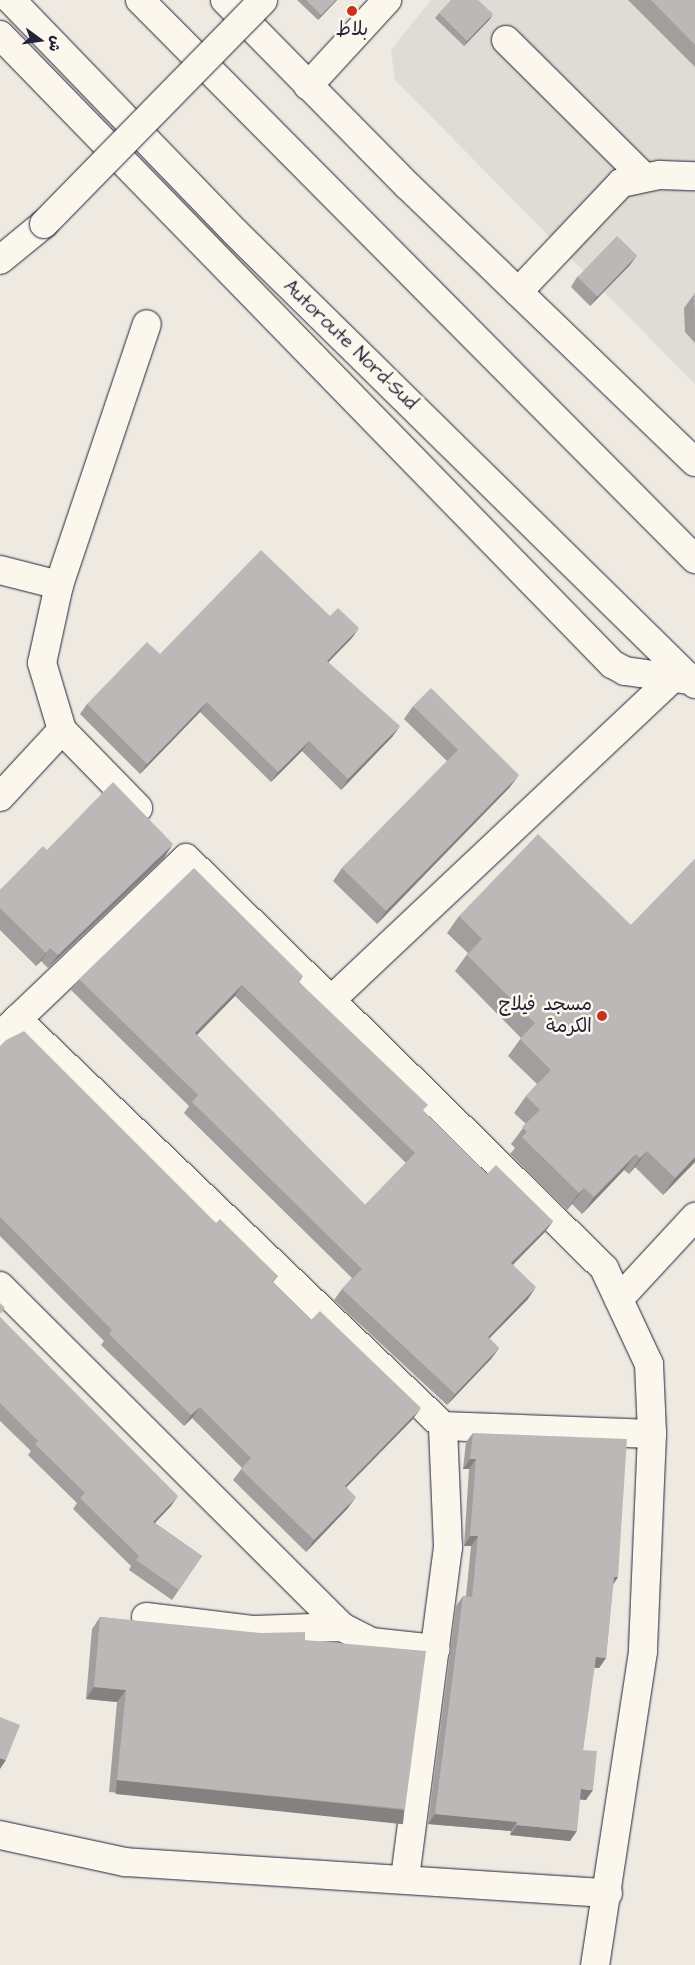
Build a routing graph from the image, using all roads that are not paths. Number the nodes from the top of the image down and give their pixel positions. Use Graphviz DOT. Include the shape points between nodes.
graph roads {
  1 [pos="11,0"];
  2 [pos="140,0"];
  3 [pos="226,0"];
  4 [pos="263,0"];
  5 [pos="388,0"];
  6 [pos="0,35"];
  7 [pos="506,40"];
  8 [pos="308,86"];
  9 [pos="695,176"];
  10 [pos="644,177"];
  11 [pos="0,260"];
  12 [pos="518,292"];
  13 [pos="147,324"];
  14 [pos="695,462"];
  15 [pos="695,559"];
  16 [pos="0,570"];
  17 [pos="58,585"];
  18 [pos="686,681"];
  19 [pos="62,730"];
  20 [pos="0,797"];
  21 [pos="186,858"];
  22 [pos="331,1000"];
  23 [pos="9,1028"];
  24 [pos="695,1217"];
  25 [pos="0,1286"];
  26 [pos="619,1299"];
  27 [pos="443,1426"];
  28 [pos="652,1434"];
  29 [pos="146,1616"];
  30 [pos="342,1627"];
  31 [pos="436,1649"];
  32 [pos="0,1835"];
  33 [pos="405,1878"];
  34 [pos="608,1894"];
  35 [pos="595,1965"];
  1 -- 18 [label="main road, Autoroute Nord-Sud" via="235,232"];
  2 -- 15 [label="main road"];
  3 -- 8 [label="main road"];
  4 -- 11 [label="main road, bridge" via="44,224"];
  5 -- 8 [label="main road"];
  6 -- 18 [label="main road" via="612,664 625,671"];
  7 -- 10 [label="main road"];
  8 -- 12 [label="main road"];
  9 -- 10 [label="main road"];
  10 -- 12 [label="main road" via="621,183"];
  12 -- 14 [label="main road"];
  13 -- 17 [label="main road"];
  16 -- 17 [label="main road"];
  17 -- 19 [label="main road" via="42,663"];
  18 -- 22 [label="main road"];
  19 -- 20 [label="main road"];
  19 -- 21 [label="main road"];
  21 -- 22 [label="main road"];
  21 -- 23 [label="main road"];
  22 -- 26 [label="main road" via="604,1268"];
  23 -- 27 [label="main road"];
  24 -- 26 [label="main road"];
  25 -- 30 [label="main road"];
  26 -- 28 [label="main road" via="649,1364"];
  27 -- 28 [label="main road"];
  27 -- 31 [label="main road" via="448,1547"];
  28 -- 34 [label="main road" via="643,1652"];
  29 -- 30 [label="main road" via="254,1630"];
  30 -- 31 [label="main road" via="371,1642"];
  31 -- 33 [label="main road"];
  32 -- 33 [label="main road" via="125,1862"];
  33 -- 34 [label="main road"];
  34 -- 35 [label="main road"];
}
